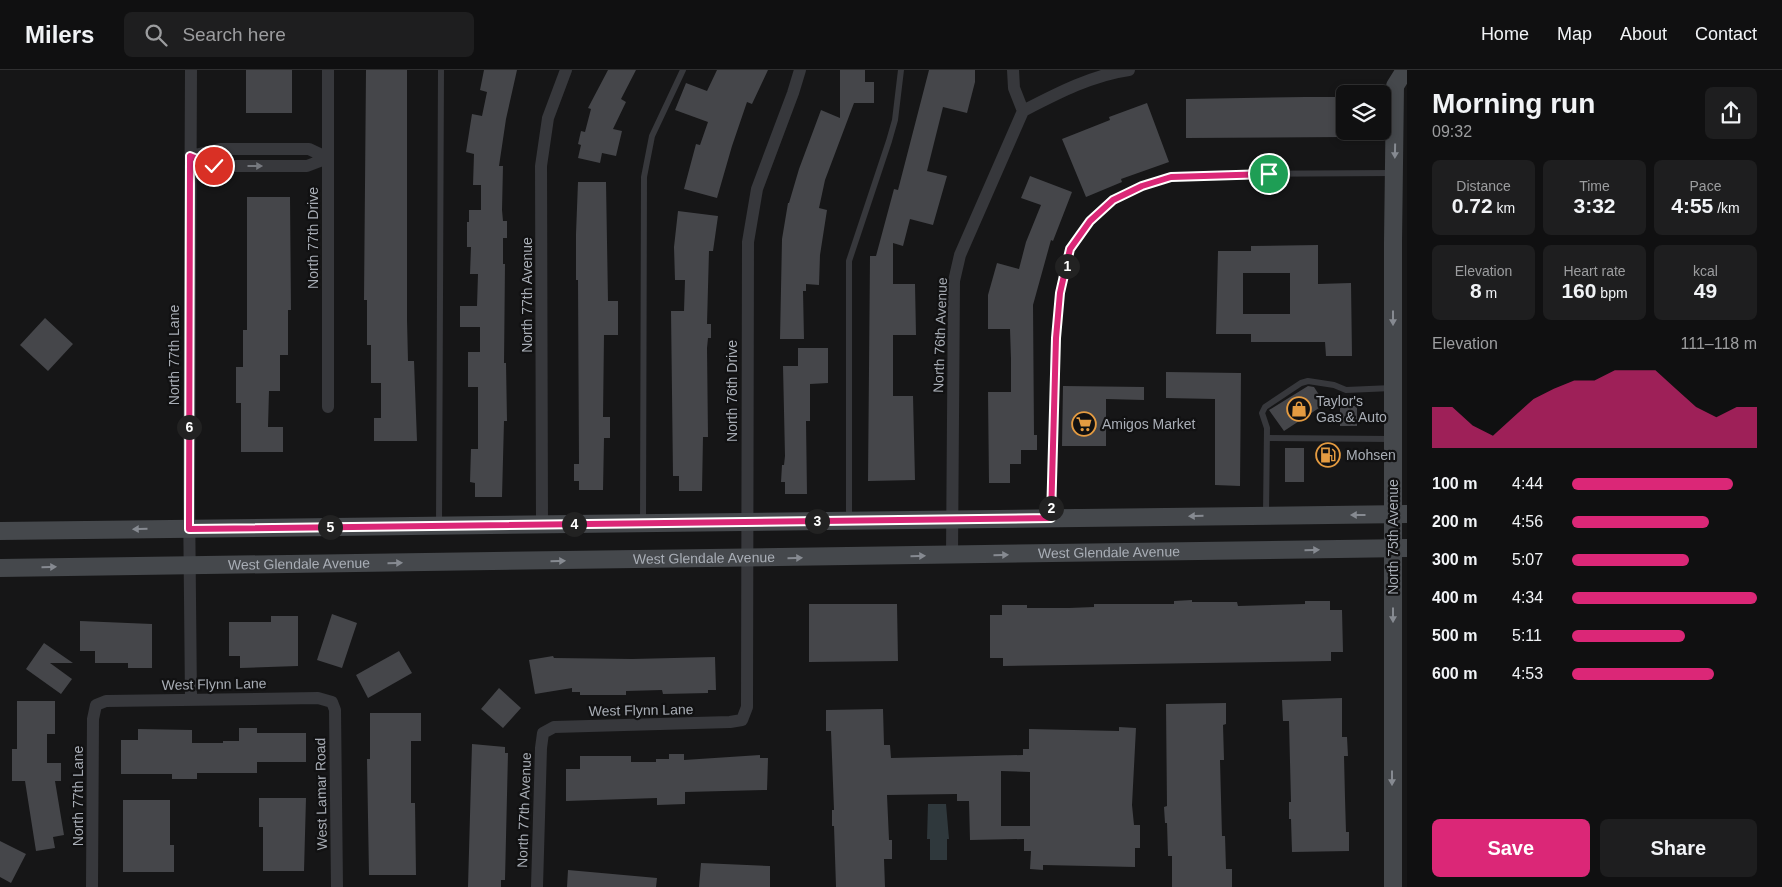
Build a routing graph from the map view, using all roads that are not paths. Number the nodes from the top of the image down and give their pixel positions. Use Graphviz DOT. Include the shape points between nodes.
graph roads {
  1 [pos="191,70"];
  2 [pos="328,70"];
  3 [pos="441,70"];
  4 [pos="566,70"];
  5 [pos="682,70"];
  6 [pos="800,70"];
  7 [pos="901,70"];
  8 [pos="1012,70"];
  9 [pos="1129,70"];
  10 [pos="1405,70"];
  11 [pos="1023,111"];
  12 [pos="190,156"];
  13 [pos="328,158"];
  14 [pos="1394,173"];
  15 [pos="1393,388"];
  16 [pos="328,407"];
  17 [pos="1267,438"];
  18 [pos="1393,439"];
  19 [pos="1400,514"];
  20 [pos="1266,515"];
  21 [pos="1051,518"];
  22 [pos="952,519"];
  23 [pos="849,521"];
  24 [pos="746,522"];
  25 [pos="643,523"];
  26 [pos="542,524"];
  27 [pos="439,526"];
  28 [pos="189,529"];
  29 [pos="0,531"];
  30 [pos="1400,548"];
  31 [pos="952,555"];
  32 [pos="746,558"];
  33 [pos="189,565"];
  34 [pos="0,568"];
  35 [pos="191,700"];
  36 [pos="332,702"];
  37 [pos="96,705"];
  38 [pos="742,720"];
  39 [pos="543,733"];
  40 [pos="92,887"];
  41 [pos="337,887"];
  42 [pos="537,887"];
  43 [pos="1393,887"];
  1 -- 12 [label="street, North 77th Lane"];
  2 -- 13 [label="street, North 77th Drive"];
  3 -- 27 [label="lane"];
  4 -- 26 [label="street, North 77th Avenue" via="548,118 541,166"];
  5 -- 25 [label="lane" via="652,136 644,177"];
  6 -- 24 [label="street, North 76th Drive" via="762,171 750,226"];
  7 -- 23 [label="lane" via="889,141 849,262"];
  8 -- 11 [label="street" via="1014,88"];
  9 -- 11 [label="street" via="1113,72 1063,91"];
  10 -- 14 [label="main road, North 75th Avenue, one-way" via="1395,86"];
  11 -- 22 [label="street, North 76th Avenue" via="960,255 954,281"];
  12 -- 13 [label="street" via="220,150 309,149"];
  12 -- 28 [label="street, North 77th Lane"];
  13 -- 16 [label="street, North 77th Drive"];
  14 -- 15 [label="main road, North 75th Avenue, one-way"];
  14 -- 21 [label="lane" via="1171,177 1113,200 1090,221 1070,249 1060,293"];
  15 -- 17 [label="lane" via="1346,390 1334,384 1301,383 1265,407 1262,413"];
  15 -- 18 [label="main road, North 75th Avenue"];
  17 -- 18 [label="lane"];
  17 -- 20 [label="lane"];
  18 -- 19 [label="main road, North 75th Avenue"];
  19 -- 20 [label="main road, one-way"];
  19 -- 30 [label="main road, North 75th Avenue"];
  20 -- 21 [label="main road, one-way"];
  21 -- 22 [label="main road"];
  22 -- 23 [label="main road"];
  22 -- 31 [label="street, North 76th Avenue"];
  23 -- 24 [label="main road"];
  24 -- 25 [label="main road"];
  24 -- 32 [label="street, North 76th Drive"];
  25 -- 26 [label="main road"];
  26 -- 27 [label="main road"];
  27 -- 28 [label="main road"];
  28 -- 29 [label="main road, one-way"];
  28 -- 33 [label="street, North 77th Lane"];
  31 -- 30 [label="main road, West Glendale Avenue, one-way"];
  30 -- 43 [label="main road, North 75th Avenue, one-way"];
  32 -- 31 [label="main road, West Glendale Avenue, one-way"];
  33 -- 32 [label="main road, West Glendale Avenue, one-way"];
  32 -- 38 [label="street, North 76th Drive" via="747,707"];
  34 -- 33 [label="main road, West Glendale Avenue, one-way"];
  33 -- 35 [label="street, North 77th Lane"];
  35 -- 36 [label="street, West Flynn Lane" via="318,698"];
  35 -- 37 [label="street, West Flynn Lane" via="106,701"];
  36 -- 41 [label="street, West Lamar Road" via="335,710"];
  37 -- 40 [label="street, North 77th Lane" via="93,719"];
  38 -- 39 [label="street, West Flynn Lane" via="554,727"];
  39 -- 42 [label="street, North 77th Avenue"];
}
